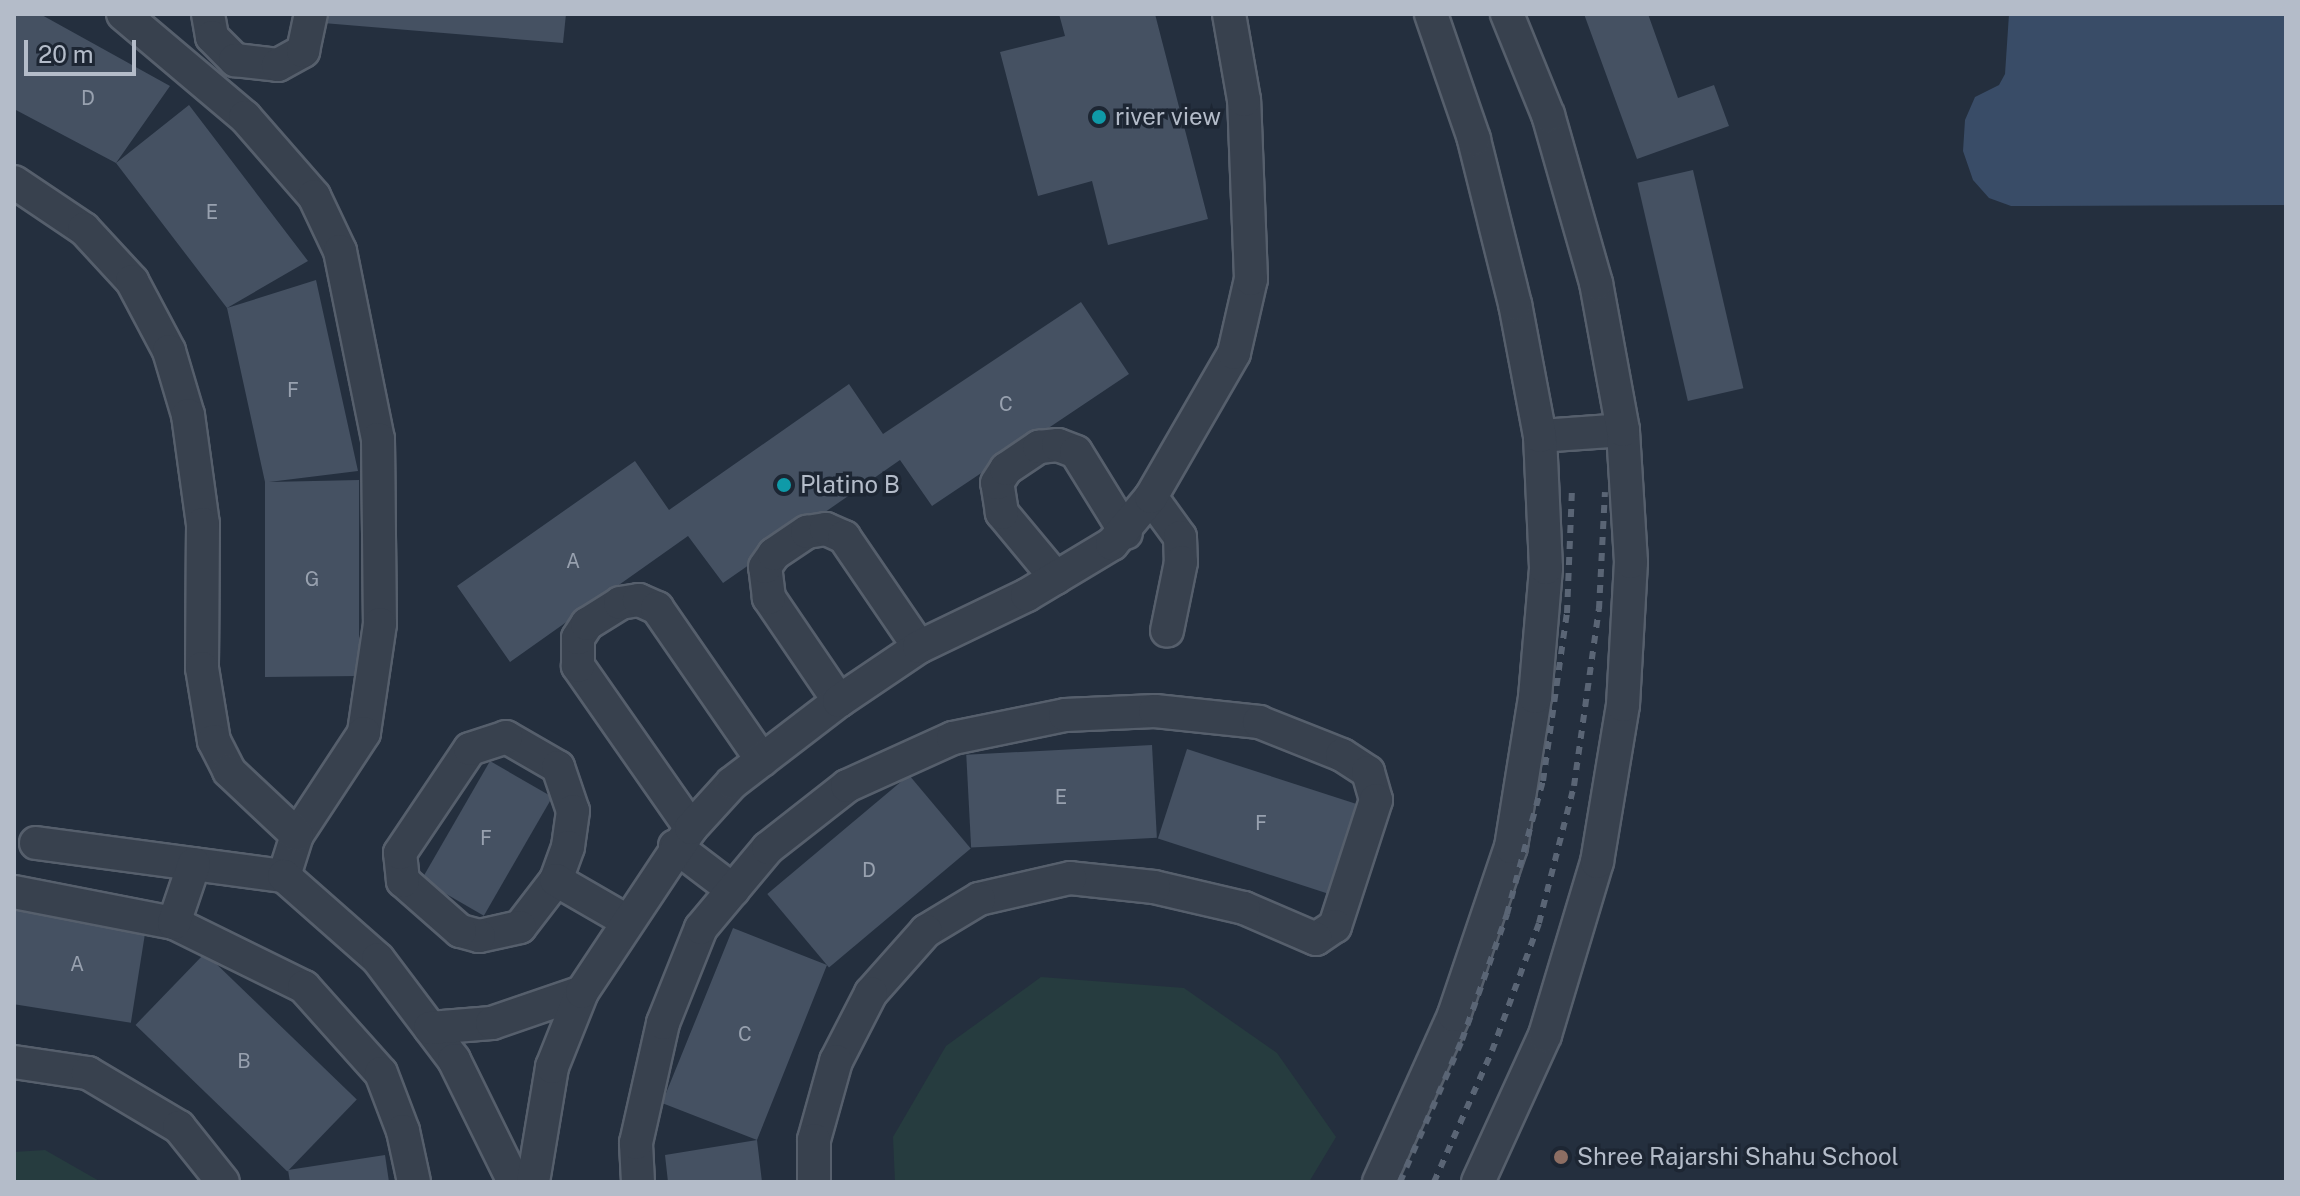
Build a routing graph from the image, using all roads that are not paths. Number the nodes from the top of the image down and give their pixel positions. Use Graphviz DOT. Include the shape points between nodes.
graph roads {
  1 [pos="123,14"];
  2 [pos="208,14"];
  3 [pos="311,14"];
  4 [pos="1229,14"];
  5 [pos="1431,14"];
  6 [pos="1507,14"];
  7 [pos="14,182"];
  8 [pos="1623,430"];
  9 [pos="1540,436"];
  10 [pos="1151,497"];
  11 [pos="1126,533"];
  12 [pos="1056,578"];
  13 [pos="1167,631"];
  14 [pos="919,647"];
  15 [pos="839,701"];
  16 [pos="762,760"];
  17 [pos="297,835"];
  18 [pos="683,837"];
  19 [pos="36,843"];
  20 [pos="194,864"];
  21 [pos="284,876"];
  22 [pos="556,880"];
  23 [pos="733,890"];
  24 [pos="14,892"];
  25 [pos="627,921"];
  26 [pos="174,923"];
  27 [pos="582,992"];
  28 [pos="430,1028"];
  29 [pos="14,1062"];
  30 [pos="223,1182"];
  31 [pos="414,1182"];
  32 [pos="514,1182"];
  33 [pos="533,1182"];
  34 [pos="638,1182"];
  35 [pos="814,1182"];
  36 [pos="1379,1182"];
  37 [pos="1478,1182"];
  1 -- 17 [label="street" via="245,117 314,196 340,251 378,439 380,624 364,733"];
  2 -- 3 [label="street" via="212,37 235,60 278,65 303,51"];
  4 -- 10 [label="street" via="1244,100 1251,279 1234,353"];
  5 -- 9 [label="street" via="1474,139 1515,304"];
  6 -- 8 [label="street" via="1548,115 1596,283"];
  7 -- 17 [label="street" via="84,229 122,271 169,351 188,415 203,524 202,668 214,741 229,771"];
  8 -- 9 [label="street"];
  8 -- 37 [label="street" via="1631,562 1623,705 1597,862 1545,1035"];
  9 -- 36 [label="street" via="1546,568 1535,697 1511,847 1454,1015"];
  10 -- 11 [label="street"];
  10 -- 13 [label="street" via="1180,537 1181,562"];
  11 -- 12 [label="street"];
  11 -- 12 [label="street" via="1076,452 1058,445 1039,447 1006,469 997,483 1002,513"];
  12 -- 14 [label="street"];
  14 -- 15 [label="street"];
  14 -- 15 [label="street" via="844,537 826,529 807,532 774,554 765,567 769,598"];
  15 -- 16 [label="street"];
  16 -- 18 [label="street"];
  16 -- 18 [label="street" via="657,608 639,600 620,603 587,624 578,638 578,666"];
  17 -- 21 [label="street"];
  18 -- 23 [label="street"];
  18 -- 25 [label="street"];
  19 -- 20 [label="street"];
  20 -- 21 [label="street"];
  20 -- 26 [label="street"];
  21 -- 28 [label="street" via="378,959"];
  22 -- 22 [label="street" via="520,927 479,936 460,931 403,881 400,853 470,749 506,737 558,767 564,780 573,811"];
  22 -- 25 [label="street"];
  23 -- 34 [label="street" via="701,928 663,1023 636,1143"];
  23 -- 35 [label="street" via="768,848 847,786 953,738 1065,715 1155,711 1259,722 1342,755 1368,772 1376,800 1335,926 1316,939 1244,908 1154,887 1070,878 979,899 926,931 871,993 836,1061 814,1140"];
  24 -- 26 [label="street"];
  25 -- 27 [label="street"];
  26 -- 31 [label="street" via="304,987 381,1073 403,1131"];
  27 -- 28 [label="street" via="492,1023"];
  27 -- 33 [label="street" via="552,1067"];
  28 -- 32 [label="street" via="454,1060"];
  29 -- 30 [label="street" via="88,1073 179,1127"];
}
